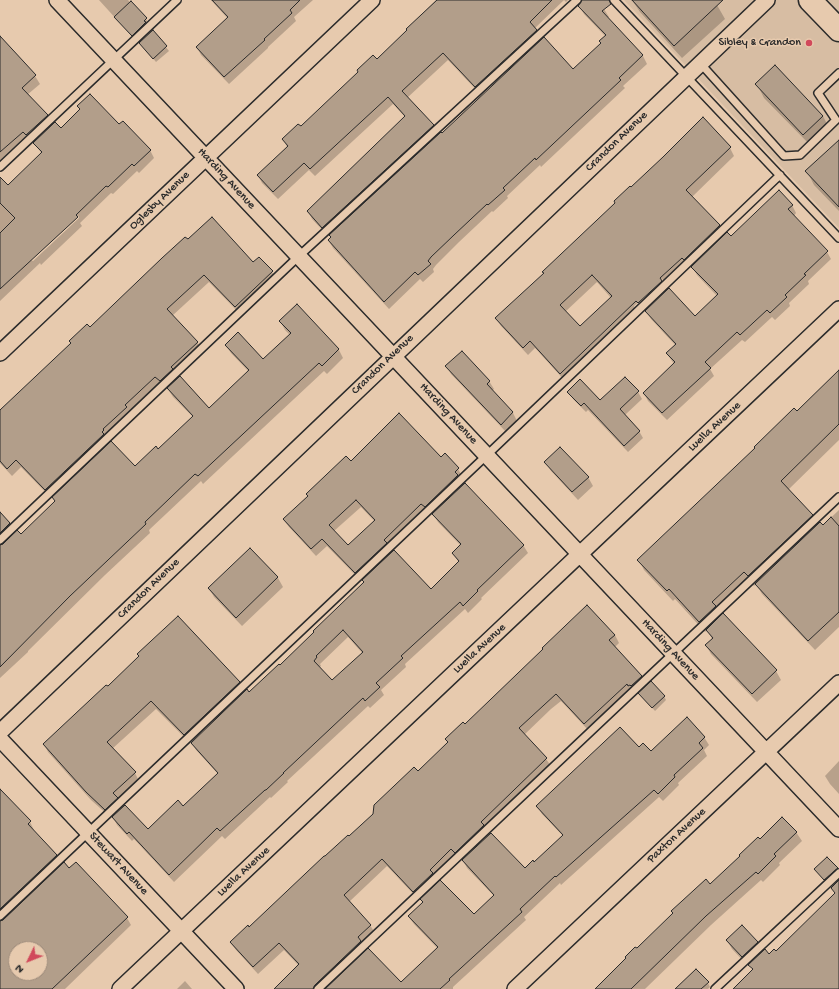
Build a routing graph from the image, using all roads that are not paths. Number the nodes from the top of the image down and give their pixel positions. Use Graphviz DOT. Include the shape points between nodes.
graph roads {
  1 [pos="57,0"];
  2 [pos="177,0"];
  3 [pos="372,0"];
  4 [pos="577,0"];
  5 [pos="614,0"];
  6 [pos="767,0"];
  7 [pos="810,0"];
  8 [pos="839,30"];
  9 [pos="114,60"];
  10 [pos="700,63"];
  11 [pos="839,73"];
  12 [pos="686,76"];
  13 [pos="205,157"];
  14 [pos="0,168"];
  15 [pos="780,175"];
  16 [pos="839,238"];
  17 [pos="299,256"];
  18 [pos="839,310"];
  19 [pos="0,353"];
  20 [pos="393,356"];
  21 [pos="487,455"];
  22 [pos="839,497"];
  23 [pos="0,540"];
  24 [pos="580,554"];
  25 [pos="673,653"];
  26 [pos="839,683"];
  27 [pos="0,732"];
  28 [pos="0,739"];
  29 [pos="766,752"];
  30 [pos="839,829"];
  31 [pos="88,832"];
  32 [pos="839,872"];
  33 [pos="0,916"];
  34 [pos="182,931"];
  35 [pos="120,989"];
  36 [pos="236,989"];
  37 [pos="318,989"];
  38 [pos="515,989"];
  39 [pos="715,989"];
  1 -- 9 [label="street, Harding Avenue"];
  2 -- 9 [label="lane"];
  3 -- 13 [label="street, Oglesby Avenue"];
  4 -- 17 [label="lane"];
  5 -- 12 [label="lane"];
  6 -- 10 [label="street, Crandon Avenue"];
  7 -- 8 [label="main road"];
  9 -- 13 [label="street, Harding Avenue"];
  9 -- 14 [label="lane"];
  10 -- 11 [label="lane" via="784,156 800,155 836,120 818,93"];
  10 -- 12 [label="street, Crandon Avenue"];
  12 -- 15 [label="lane"];
  12 -- 20 [label="street, Crandon Avenue"];
  13 -- 17 [label="street, Harding Avenue"];
  13 -- 19 [label="street, Oglesby Avenue"];
  15 -- 16 [label="lane"];
  15 -- 21 [label="lane"];
  17 -- 20 [label="street, Harding Avenue"];
  17 -- 23 [label="lane"];
  18 -- 24 [label="street, Luella Avenue"];
  20 -- 21 [label="street, Harding Avenue"];
  20 -- 27 [label="street, Crandon Avenue"];
  21 -- 24 [label="street, Harding Avenue"];
  21 -- 31 [label="lane"];
  22 -- 25 [label="lane"];
  24 -- 25 [label="street, Harding Avenue"];
  24 -- 34 [label="street, Luella Avenue"];
  25 -- 29 [label="street, Harding Avenue"];
  25 -- 37 [label="lane"];
  26 -- 29 [label="street, Paxton Avenue"];
  28 -- 31 [label="street, Stewart Avenue"];
  29 -- 30 [label="street, Harding Avenue"];
  29 -- 38 [label="street, Paxton Avenue"];
  31 -- 33 [label="lane"];
  31 -- 34 [label="street, Stewart Avenue"];
  32 -- 39 [label="lane"];
  34 -- 35 [label="street, Luella Avenue"];
  34 -- 36 [label="street, Stewart Avenue"];
}
